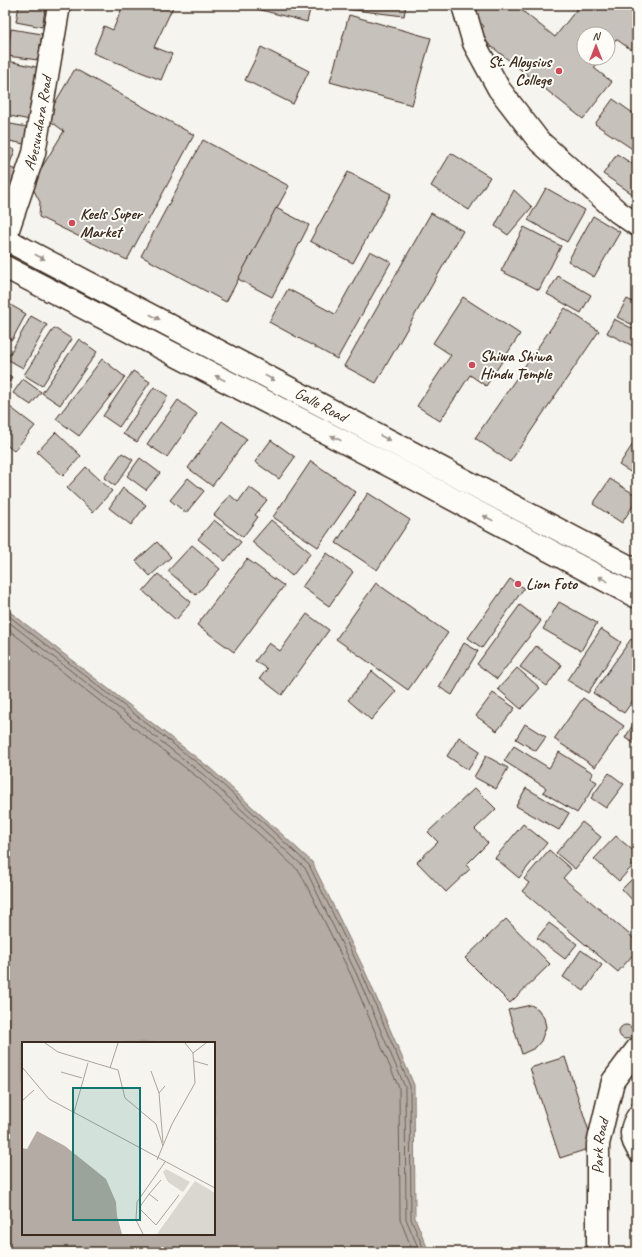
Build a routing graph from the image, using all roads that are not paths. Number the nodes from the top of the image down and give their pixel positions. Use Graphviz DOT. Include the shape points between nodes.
graph roads {
  1 [pos="59,5"];
  2 [pos="463,5"];
  3 [pos="637,224"];
  4 [pos="5,239"];
  5 [pos="5,267"];
  6 [pos="637,571"];
  7 [pos="637,597"];
  8 [pos="637,1049"];
  9 [pos="637,1110"];
  10 [pos="637,1157"];
  11 [pos="598,1252"];
  1 -- 4 [label="main road, Abesundara Road" via="34,153"];
  2 -- 3 [label="main road" via="477,50 499,89 539,141 618,212"];
  4 -- 6 [label="main road, Galle Road, one-way"];
  7 -- 5 [label="main road, Galle Road, one-way"];
  8 -- 11 [label="main road, Park Road" via="613,1081 598,1144"];
  9 -- 10 [label="lane" via="628,1121 628,1140"];
}
